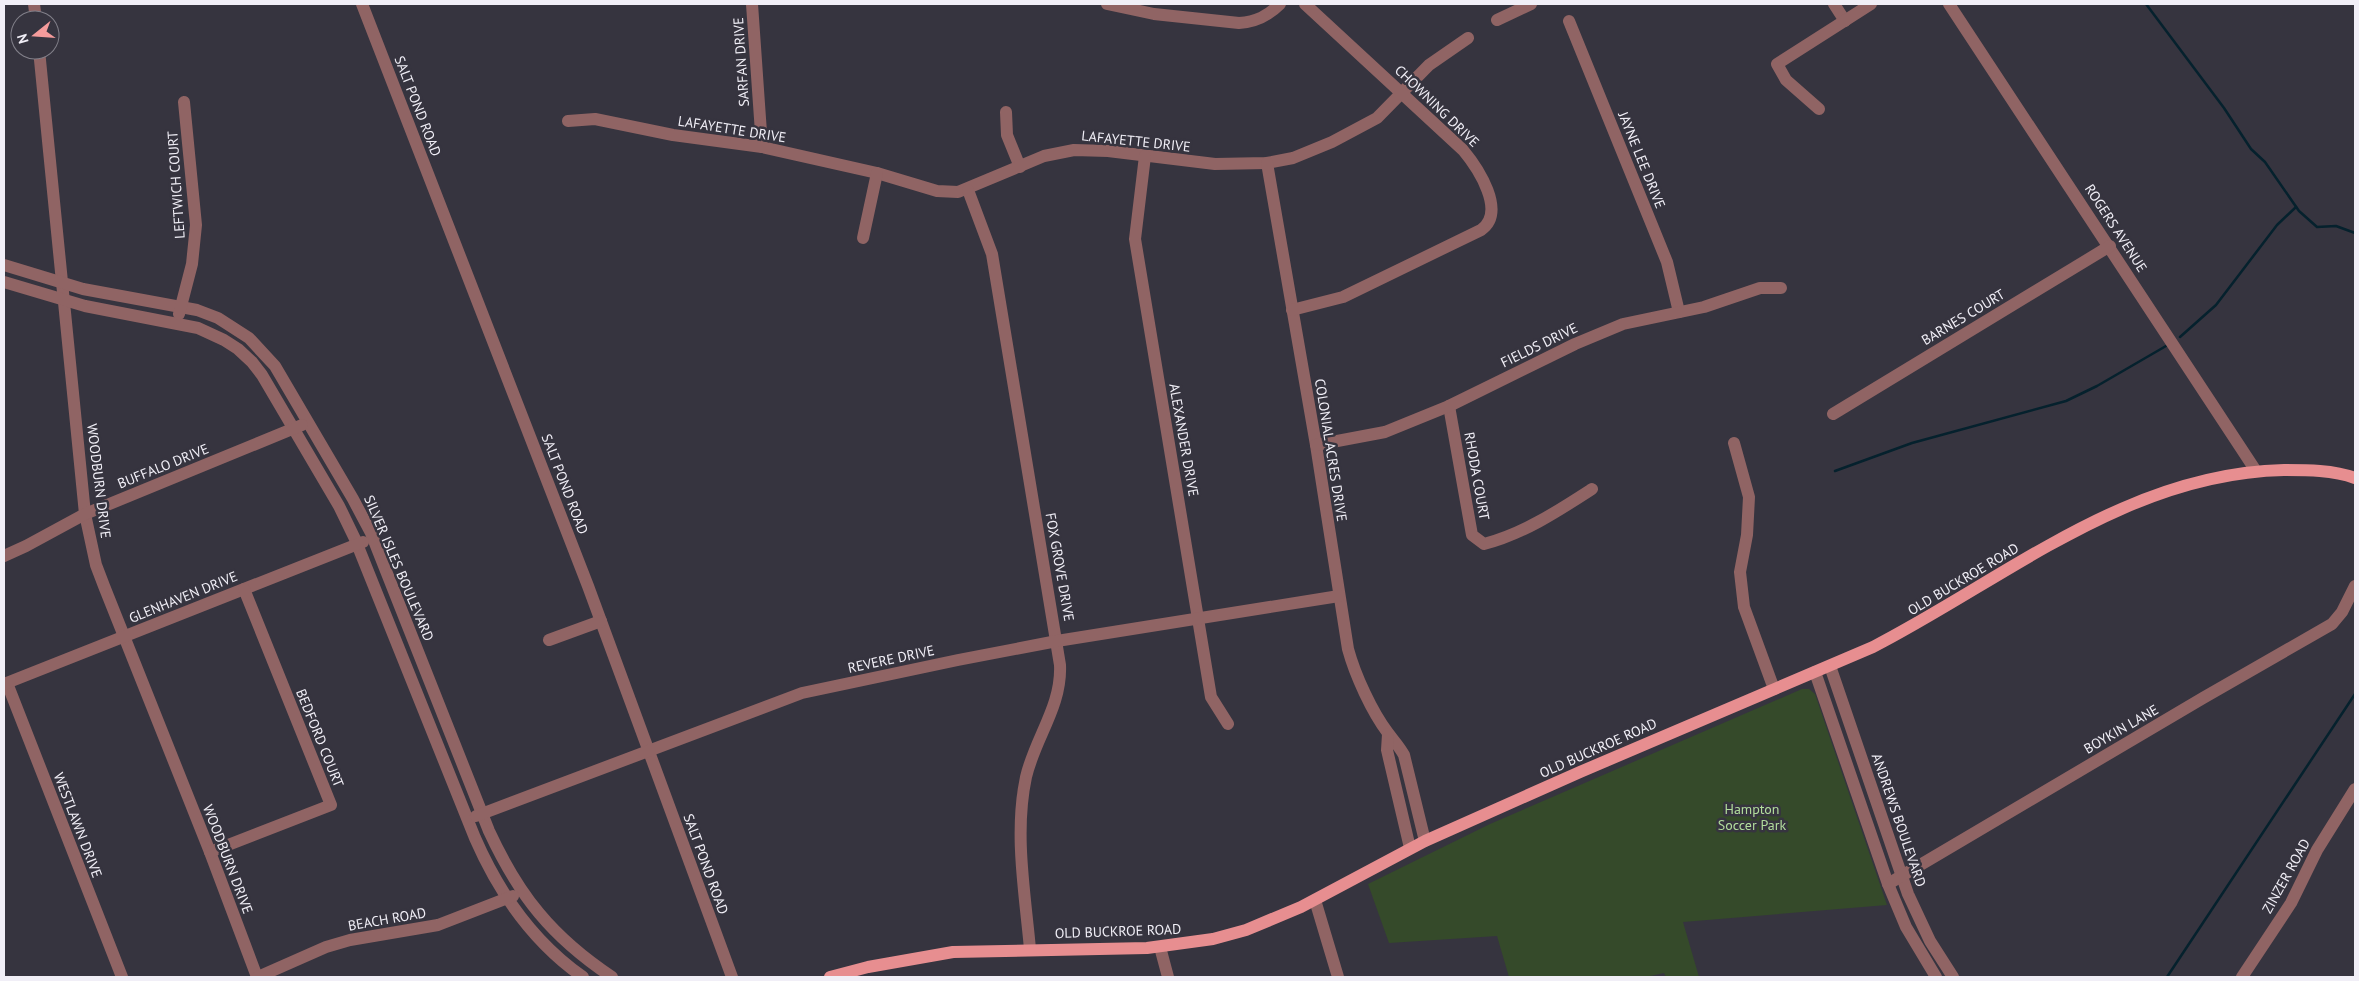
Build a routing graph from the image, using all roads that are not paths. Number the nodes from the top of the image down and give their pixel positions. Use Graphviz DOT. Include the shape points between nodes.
graph roads {
  1 [pos="362,4"];
  2 [pos="752,4"];
  3 [pos="1107,4"];
  4 [pos="1280,4"];
  5 [pos="1305,4"];
  6 [pos="1532,4"];
  7 [pos="1834,4"];
  8 [pos="1871,4"];
  9 [pos="1949,4"];
  10 [pos="1497,20"];
  11 [pos="1570,21"];
  12 [pos="1846,21"];
  13 [pos="1468,38"];
  14 [pos="40,60"];
  15 [pos="1403,93"];
  16 [pos="184,102"];
  17 [pos="1819,109"];
  18 [pos="1006,112"];
  19 [pos="568,121"];
  20 [pos="762,147"];
  21 [pos="1145,156"];
  22 [pos="1267,163"];
  23 [pos="1020,167"];
  24 [pos="876,173"];
  25 [pos="968,190"];
  26 [pos="862,238"];
  27 [pos="2110,246"];
  28 [pos="4,265"];
  29 [pos="4,282"];
  30 [pos="64,284"];
  31 [pos="1781,288"];
  32 [pos="65,301"];
  33 [pos="181,307"];
  34 [pos="1292,310"];
  35 [pos="1679,312"];
  36 [pos="177,324"];
  37 [pos="1449,406"];
  38 [pos="1832,414"];
  39 [pos="308,421"];
  40 [pos="294,429"];
  41 [pos="1734,443"];
  42 [pos="1316,445"];
  43 [pos="2256,471"];
  44 [pos="2355,478"];
  45 [pos="1592,490"];
  46 [pos="85,514"];
  47 [pos="373,539"];
  48 [pos="357,545"];
  49 [pos="4,556"];
  50 [pos="2355,586"];
  51 [pos="244,589"];
  52 [pos="1339,596"];
  53 [pos="1198,618"];
  54 [pos="601,621"];
  55 [pos="124,637"];
  56 [pos="549,640"];
  57 [pos="1057,641"];
  58 [pos="1830,666"];
  59 [pos="1815,672"];
  60 [pos="5,684"];
  61 [pos="1774,689"];
  62 [pos="1228,724"];
  63 [pos="1388,734"];
  64 [pos="650,749"];
  65 [pos="2355,789"];
  66 [pos="482,814"];
  67 [pos="468,820"];
  68 [pos="1425,841"];
  69 [pos="1410,848"];
  70 [pos="210,852"];
  71 [pos="1902,877"];
  72 [pos="1888,884"];
  73 [pos="522,893"];
  74 [pos="507,899"];
  75 [pos="1315,900"];
  76 [pos="1160,947"];
  77 [pos="1030,949"];
  78 [pos="1950,976"];
  79 [pos="122,977"];
  80 [pos="258,977"];
  81 [pos="583,977"];
  82 [pos="612,977"];
  83 [pos="732,977"];
  84 [pos="830,977"];
  85 [pos="1168,977"];
  86 [pos="1338,977"];
  87 [pos="1936,977"];
  88 [pos="2242,977"];
  1 -- 54 [label="street, SALT POND ROAD"];
  2 -- 20 [label="street, SARFAN DRIVE"];
  3 -- 4 [label="street" via="1154,14 1238,23 1264,17"];
  5 -- 15 [label="street, CHOWNING DRIVE"];
  6 -- 10 [label="street"];
  7 -- 12 [label="street"];
  8 -- 12 [label="street"];
  9 -- 27 [label="street, ROGERS AVENUE"];
  11 -- 35 [label="street, JAYNE LEE DRIVE" via="1667,262"];
  12 -- 17 [label="street" via="1777,64 1786,80"];
  13 -- 15 [label="street, LAFAYETTE DRIVE" via="1429,65"];
  14 -- 30 [label="street, WOODBURN DRIVE"];
  15 -- 22 [label="street, LAFAYETTE DRIVE" via="1377,118 1355,131 1308,153"];
  15 -- 34 [label="street, CHOWNING DRIVE" via="1474,164 1490,198 1490,222 1481,230 1343,297"];
  16 -- 33 [label="street, LEFTWICH COURT" via="196,225 192,264"];
  18 -- 23 [label="street" via="1007,135"];
  19 -- 20 [label="street, LAFAYETTE DRIVE" via="595,119 673,135"];
  20 -- 24 [label="street, LAFAYETTE DRIVE"];
  21 -- 22 [label="street, LAFAYETTE DRIVE" via="1215,164"];
  21 -- 23 [label="street, LAFAYETTE DRIVE" via="1074,150 1044,156"];
  21 -- 53 [label="street, ALEXANDER DRIVE" via="1135,239"];
  22 -- 34 [label="street, COLONIAL ACRES DRIVE"];
  23 -- 25 [label="street, LAFAYETTE DRIVE"];
  24 -- 25 [label="street, LAFAYETTE DRIVE" via="943,193"];
  24 -- 26 [label="street"];
  25 -- 57 [label="street, FOX GROVE DRIVE" via="992,254"];
  27 -- 38 [label="street, BARNES COURT"];
  27 -- 43 [label="street, ROGERS AVENUE"];
  28 -- 30 [label="street, SILVER ISLES BOULEVARD"];
  29 -- 32 [label="street, SILVER ISLES BOULEVARD"];
  30 -- 32 [label="street, WOODBURN DRIVE"];
  30 -- 33 [label="street, SILVER ISLES BOULEVARD"];
  31 -- 35 [label="street, FIELDS DRIVE" via="1760,288"];
  32 -- 36 [label="street, SILVER ISLES BOULEVARD"];
  32 -- 46 [label="street, WOODBURN DRIVE"];
  33 -- 36 [label="street, LEFTWICH COURT"];
  33 -- 39 [label="street, SILVER ISLES BOULEVARD" via="218,318 249,338 275,366"];
  34 -- 42 [label="street, COLONIAL ACRES DRIVE"];
  35 -- 37 [label="street, FIELDS DRIVE" via="1623,324 1583,340"];
  36 -- 40 [label="street, SILVER ISLES BOULEVARD" via="212,333 238,349 262,375"];
  37 -- 42 [label="street, FIELDS DRIVE" via="1385,432"];
  37 -- 45 [label="street, RHODA COURT" via="1472,535 1484,544 1542,520"];
  39 -- 40 [label="street, BUFFALO DRIVE"];
  39 -- 47 [label="street, SILVER ISLES BOULEVARD"];
  40 -- 46 [label="street, BUFFALO DRIVE"];
  40 -- 48 [label="street, SILVER ISLES BOULEVARD" via="339,506"];
  41 -- 61 [label="street" via="1749,497 1747,535 1740,572 1744,607"];
  42 -- 52 [label="street, COLONIAL ACRES DRIVE"];
  43 -- 44 [label="main road, OLD BUCKROE ROAD" via="2304,470"];
  43 -- 58 [label="main road, OLD BUCKROE ROAD" via="2168,492 2108,513 1914,626"];
  46 -- 49 [label="street, BUFFALO DRIVE"];
  46 -- 55 [label="street, WOODBURN DRIVE" via="96,565"];
  47 -- 48 [label="street, GLENHAVEN DRIVE"];
  47 -- 66 [label="street, SILVER ISLES BOULEVARD"];
  48 -- 51 [label="street, GLENHAVEN DRIVE"];
  48 -- 67 [label="street, SILVER ISLES BOULEVARD"];
  50 -- 71 [label="street, BOYKIN LANE" via="2332,624"];
  51 -- 55 [label="street, GLENHAVEN DRIVE"];
  51 -- 70 [label="street, BEDFORD COURT" via="331,805"];
  52 -- 53 [label="street, REVERE DRIVE"];
  52 -- 63 [label="street, COLONIAL ACRES DRIVE" via="1352,666"];
  53 -- 57 [label="street, REVERE DRIVE"];
  53 -- 62 [label="street, ALEXANDER DRIVE" via="1211,697"];
  54 -- 56 [label="street"];
  54 -- 64 [label="street, SALT POND ROAD"];
  55 -- 60 [label="street, GLENHAVEN DRIVE"];
  55 -- 70 [label="street, WOODBURN DRIVE"];
  57 -- 64 [label="street, REVERE DRIVE" via="802,693"];
  57 -- 77 [label="street, FOX GROVE DRIVE" via="1061,678 1058,697 1035,747 1022,805 1022,862"];
  58 -- 59 [label="main road, OLD BUCKROE ROAD"];
  58 -- 71 [label="street, ANDREWS BOULEVARD"];
  59 -- 61 [label="main road, OLD BUCKROE ROAD"];
  59 -- 72 [label="street"];
  60 -- 79 [label="street, WESTLAWN DRIVE"];
  61 -- 68 [label="main road, OLD BUCKROE ROAD"];
  63 -- 68 [label="street, COLONIAL ACRES DRIVE" via="1404,755"];
  63 -- 69 [label="street, COLONIAL ACRES DRIVE" via="1387,750"];
  64 -- 66 [label="street, REVERE DRIVE"];
  64 -- 83 [label="street, SALT POND ROAD"];
  65 -- 88 [label="street, ZINZER ROAD" via="2317,850 2291,903"];
  66 -- 67 [label="street, REVERE DRIVE"];
  66 -- 73 [label="street, SILVER ISLES BOULEVARD"];
  67 -- 74 [label="street, SILVER ISLES BOULEVARD"];
  68 -- 69 [label="main road, OLD BUCKROE ROAD"];
  69 -- 75 [label="main road, OLD BUCKROE ROAD"];
  70 -- 80 [label="street, WOODBURN DRIVE"];
  71 -- 72 [label="street, BOYKIN LANE"];
  71 -- 78 [label="street, ANDREWS BOULEVARD" via="1918,916"];
  72 -- 87 [label="street" via="1906,927"];
  73 -- 74 [label="street, BEACH ROAD"];
  73 -- 82 [label="street, SILVER ISLES BOULEVARD" via="561,937"];
  74 -- 80 [label="street, BEACH ROAD" via="438,925 358,938 326,947"];
  74 -- 81 [label="street, SILVER ISLES BOULEVARD" via="536,936"];
  75 -- 76 [label="main road, OLD BUCKROE ROAD" via="1260,925 1231,934"];
  75 -- 86 [label="street"];
  76 -- 77 [label="main road, OLD BUCKROE ROAD"];
  76 -- 85 [label="street"];
  77 -- 84 [label="main road, OLD BUCKROE ROAD" via="935,954"];
}
